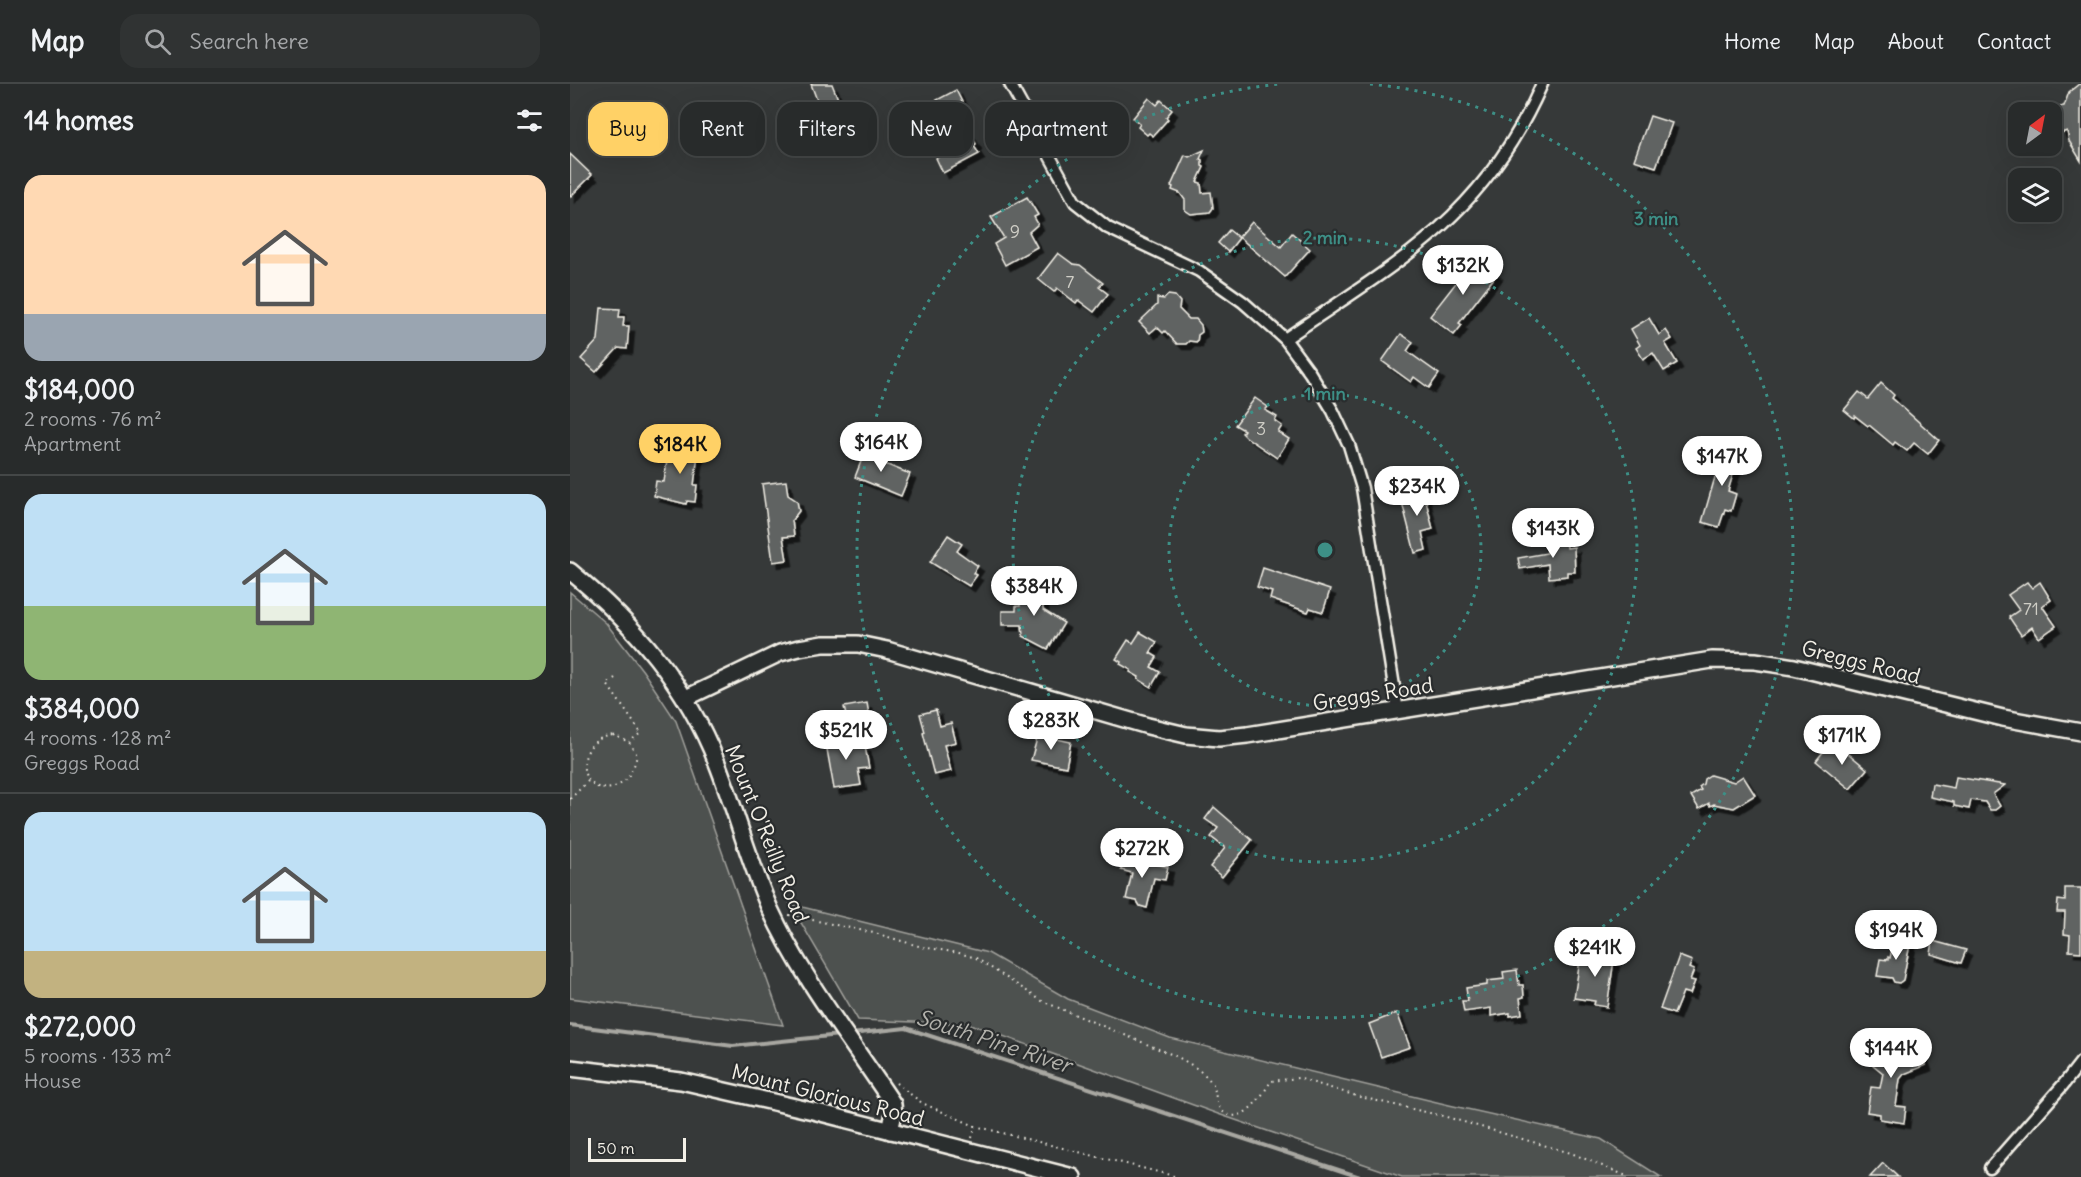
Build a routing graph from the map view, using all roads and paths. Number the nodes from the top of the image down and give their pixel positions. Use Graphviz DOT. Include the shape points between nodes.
graph roads {
  1 [pos="1010,84"];
  2 [pos="1542,84"];
  3 [pos="1285,339"];
  4 [pos="570,571"];
  5 [pos="615,678"];
  6 [pos="686,698"];
  7 [pos="1398,711"];
  8 [pos="2081,732"];
  9 [pos="629,742"];
  10 [pos="589,780"];
  11 [pos="570,799"];
  12 [pos="772,912"];
  13 [pos="2081,1062"];
  14 [pos="570,1068"];
  15 [pos="896,1083"];
  16 [pos="975,1126"];
  17 [pos="890,1131"];
  18 [pos="970,1151"];
  19 [pos="1990,1168"];
  20 [pos="1073,1177"];
  21 [pos="1178,1177"];
  22 [pos="1629,1177"];
  1 -- 3 [label="street" via="1076,202 1108,228 1198,271 1243,302"];
  2 -- 3 [label="street" via="1497,164 1453,216 1407,255"];
  3 -- 7 [label="street" via="1333,411 1362,488"];
  4 -- 6 [label="street, Mount O'Reilly Road" via="641,638"];
  5 -- 9 [label="path" via="607,684 641,733"];
  6 -- 7 [label="street, Greggs Road" via="780,653 823,644 858,644 1186,735 1247,735"];
  6 -- 12 [label="street, Mount O'Reilly Road" via="717,762"];
  7 -- 8 [label="street, Greggs Road" via="1712,660 1755,661"];
  9 -- 10 [label="path" via="613,735 596,740 583,764"];
  9 -- 10 [label="path" via="637,755 633,771 621,785 605,789"];
  10 -- 11 [label="path"];
  12 -- 17 [label="street, Mount O'Reilly Road" via="797,962 892,1104"];
  12 -- 22 [label="path" via="976,958 1042,1001 1178,1057 1198,1069 1215,1088 1221,1110 1231,1115 1241,1115 1251,1108 1271,1081 1298,1078 1571,1153"];
  13 -- 19 [label="street"];
  14 -- 17 [label="street, Mount Glorious Road" via="681,1081"];
  15 -- 16 [label="path" via="922,1103"];
  16 -- 18 [label="path"];
  16 -- 21 [label="path"];
  17 -- 18 [label="street, Mount Glorious Road"];
  18 -- 20 [label="street, Mount Glorious Road"];
}
